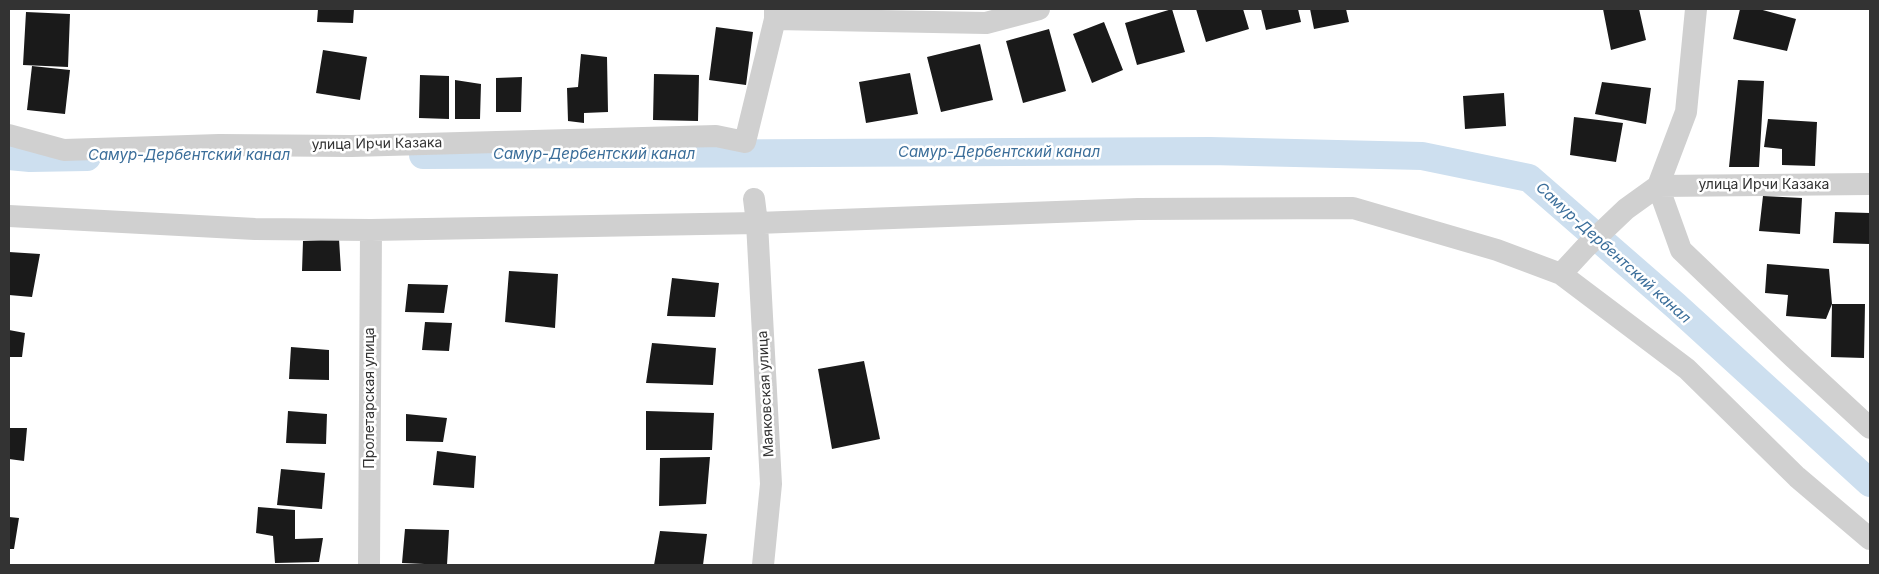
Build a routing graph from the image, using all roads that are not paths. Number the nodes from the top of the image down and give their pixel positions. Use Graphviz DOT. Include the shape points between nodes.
graph roads {
  1 [pos="1039,9"];
  2 [pos="1696,9"];
  3 [pos="775,14"];
  4 [pos="9,135"];
  5 [pos="1870,184"];
  6 [pos="1658,186"];
  7 [pos="754,199"];
  8 [pos="9,216"];
  9 [pos="757,223"];
  10 [pos="371,230"];
  11 [pos="1561,274"];
  12 [pos="1870,428"];
  13 [pos="1870,539"];
  14 [pos="369,565"];
  15 [pos="763,565"];
  1 -- 3 [label="street" via="986,22"];
  2 -- 6 [label="street" via="1686,112"];
  3 -- 4 [label="street, улица Ирчи Казака" via="745,142 716,136 64,150"];
  5 -- 6 [label="street, улица Ирчи Казака"];
  6 -- 11 [label="street" via="1626,209"];
  6 -- 12 [label="street" via="1681,250"];
  7 -- 9 [label="street, Маяковская улица"];
  8 -- 10 [label="street" via="255,229"];
  9 -- 10 [label="street"];
  9 -- 11 [label="street" via="1138,209 1354,208 1497,250"];
  9 -- 15 [label="street, Маяковская улица" via="771,484"];
  10 -- 14 [label="street, Пролетарская улица"];
  11 -- 13 [label="street" via="1687,369 1797,477"];
}
